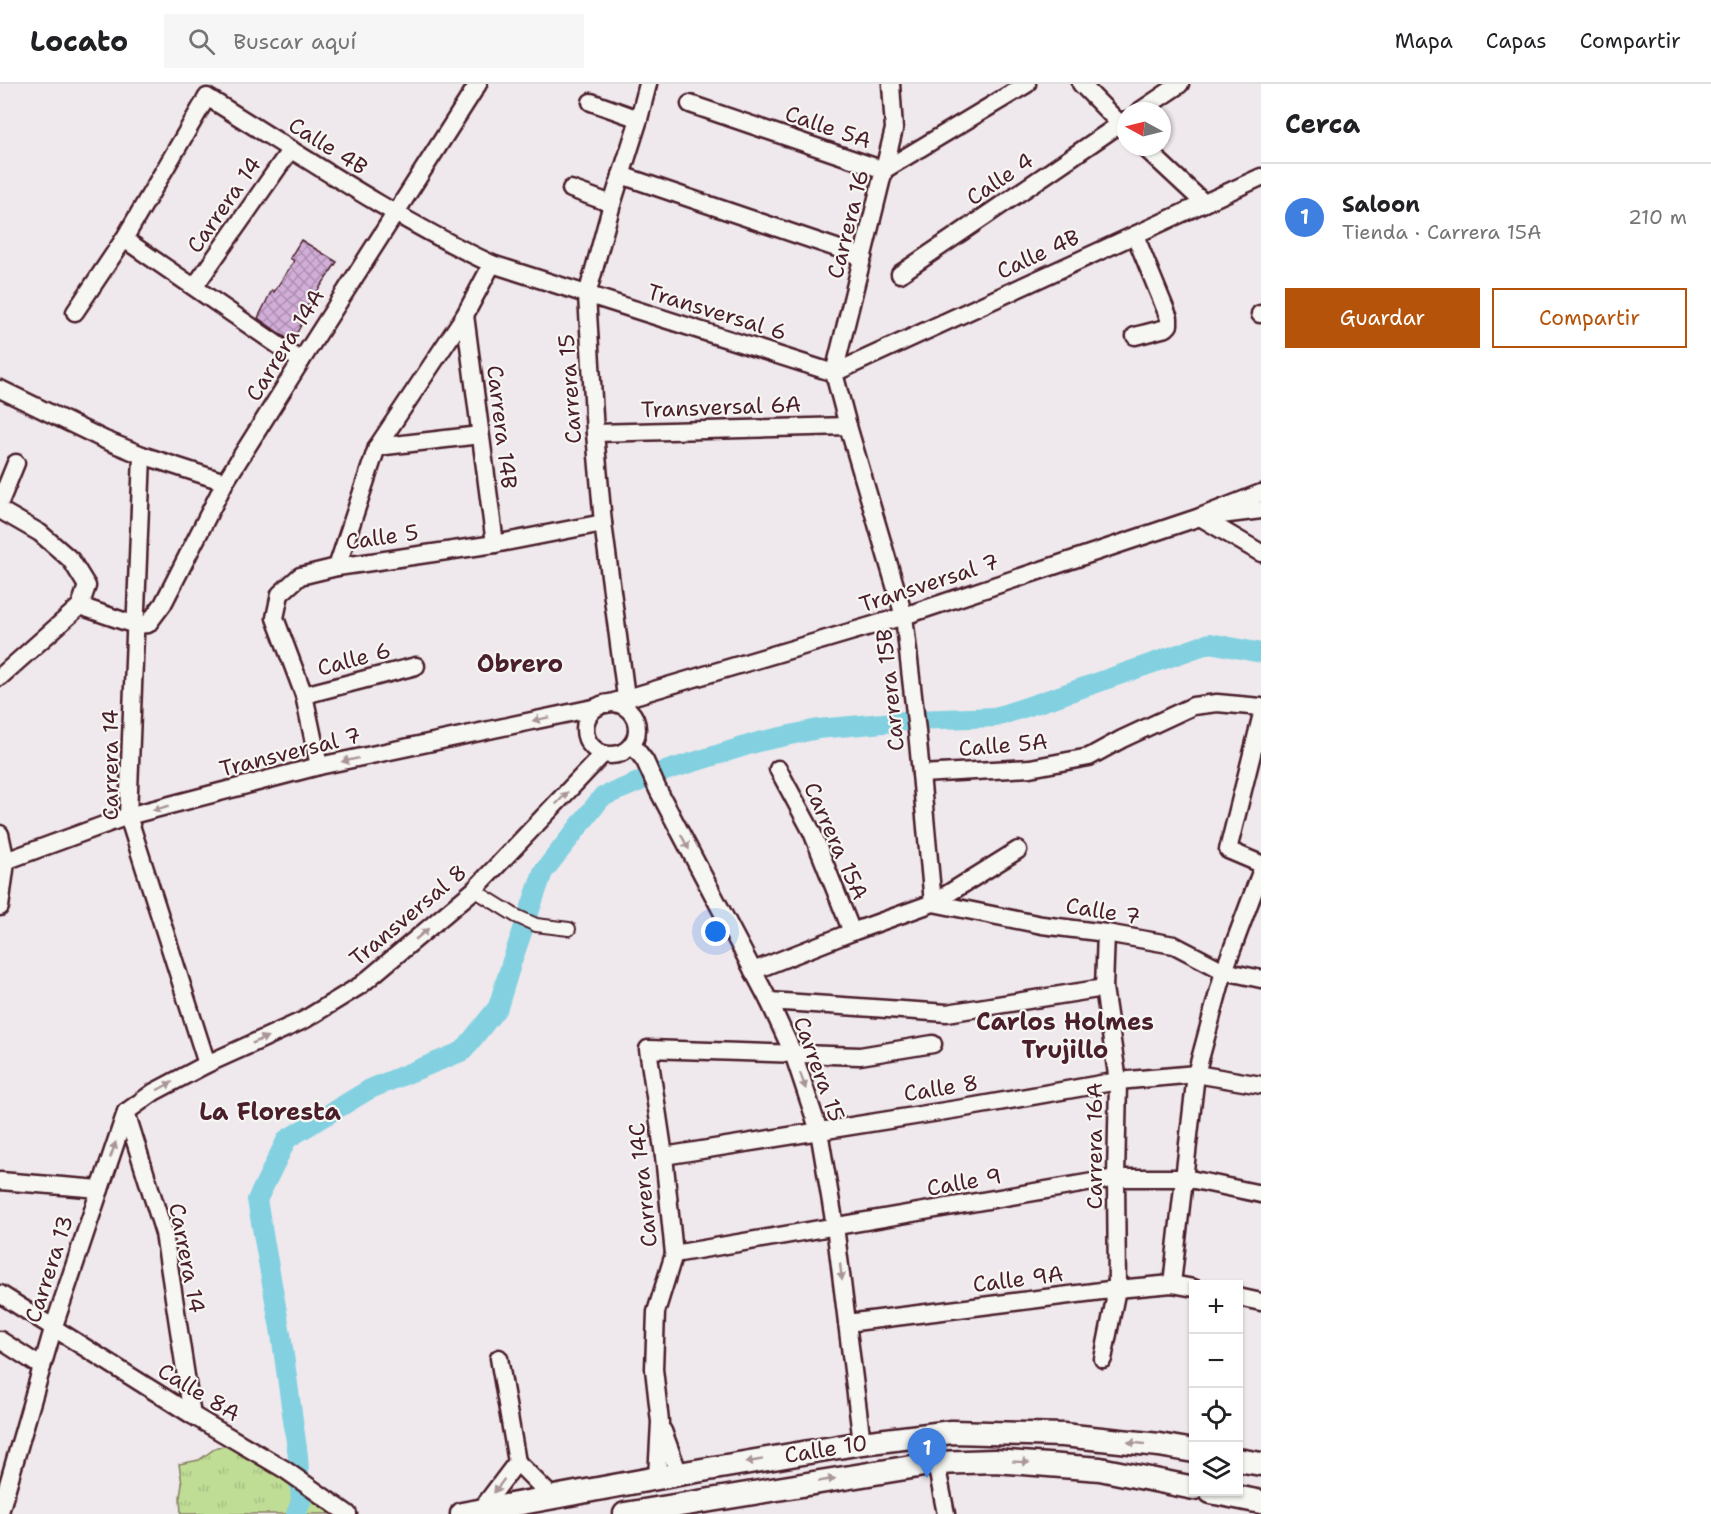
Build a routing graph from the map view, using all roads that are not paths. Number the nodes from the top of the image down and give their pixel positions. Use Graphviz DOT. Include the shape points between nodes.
graph roads {
  1 [pos="478,84"];
  2 [pos="648,84"];
  3 [pos="891,84"];
  4 [pos="1027,84"];
  5 [pos="1081,84"];
  6 [pos="1180,84"];
  7 [pos="591,102"];
  8 [pos="1153,102"];
  9 [pos="690,104"];
  10 [pos="1117,118"];
  11 [pos="639,119"];
  12 [pos="1117,130"];
  13 [pos="291,149"];
  14 [pos="1154,156"];
  15 [pos="884,170"];
  16 [pos="621,175"];
  17 [pos="1261,177"];
  18 [pos="571,189"];
  19 [pos="1204,202"];
  20 [pos="612,204"];
  21 [pos="396,214"];
  22 [pos="1135,235"];
  23 [pos="124,239"];
  24 [pos="863,257"];
  25 [pos="492,264"];
  26 [pos="900,274"];
  27 [pos="195,286"];
  28 [pos="587,295"];
  29 [pos="75,312"];
  30 [pos="465,315"];
  31 [pos="1135,336"];
  32 [pos="301,361"];
  33 [pos="834,373"];
  34 [pos="0,389"];
  35 [pos="848,426"];
  36 [pos="595,433"];
  37 [pos="480,435"];
  38 [pos="377,447"];
  39 [pos="142,455"];
  40 [pos="16,463"];
  41 [pos="225,482"];
  42 [pos="1261,493"];
  43 [pos="0,502"];
  44 [pos="0,510"];
  45 [pos="1261,510"];
  46 [pos="1200,517"];
  47 [pos="603,523"];
  48 [pos="495,544"];
  49 [pos="1261,553"];
  50 [pos="337,567"];
  51 [pos="80,606"];
  52 [pos="904,616"];
  53 [pos="135,625"];
  54 [pos="416,666"];
  55 [pos="0,677"];
  56 [pos="304,695"];
  57 [pos="626,698"];
  58 [pos="602,705"];
  59 [pos="1261,708"];
  60 [pos="1261,718"];
  61 [pos="632,744"];
  62 [pos="603,754"];
  63 [pos="319,766"];
  64 [pos="778,770"];
  65 [pos="921,774"];
  66 [pos="128,816"];
  67 [pos="0,834"];
  68 [pos="1018,850"];
  69 [pos="3,863"];
  70 [pos="1261,864"];
  71 [pos="1261,872"];
  72 [pos="474,890"];
  73 [pos="933,903"];
  74 [pos="0,907"];
  75 [pos="569,929"];
  76 [pos="852,932"];
  77 [pos="1106,933"];
  78 [pos="753,970"];
  79 [pos="1224,971"];
  80 [pos="1261,979"];
  81 [pos="1104,988"];
  82 [pos="769,1001"];
  83 [pos="933,1044"];
  84 [pos="793,1053"];
  85 [pos="207,1064"];
  86 [pos="1196,1074"];
  87 [pos="1118,1081"];
  88 [pos="1261,1085"];
  89 [pos="126,1112"];
  90 [pos="819,1131"];
  91 [pos="664,1156"];
  92 [pos="1116,1178"];
  93 [pos="1185,1178"];
  94 [pos="0,1181"];
  95 [pos="100,1189"];
  96 [pos="1261,1194"];
  97 [pos="835,1226"];
  98 [pos="674,1254"];
  99 [pos="1172,1284"];
  100 [pos="1189,1287"];
  101 [pos="1118,1289"];
  102 [pos="0,1294"];
  103 [pos="1243,1298"];
  104 [pos="1261,1302"];
  105 [pos="847,1323"];
  106 [pos="53,1329"];
  107 [pos="0,1340"];
  108 [pos="499,1358"];
  109 [pos="1103,1359"];
  110 [pos="42,1367"];
  111 [pos="192,1415"];
  112 [pos="862,1443"];
  113 [pos="1189,1450"];
  114 [pos="1243,1461"];
  115 [pos="517,1462"];
  116 [pos="936,1464"];
  117 [pos="1261,1464"];
  118 [pos="668,1476"];
  119 [pos="1189,1487"];
  120 [pos="1234,1496"];
  121 [pos="552,1498"];
  122 [pos="1261,1502"];
  123 [pos="0,1512"];
  124 [pos="471,1512"];
  125 [pos="348,1514"];
  126 [pos="625,1514"];
  127 [pos="946,1514"];
  1 -- 21 [label="street, Carrera 14A"];
  2 -- 11 [label="street, Carrera 15"];
  3 -- 15 [label="street, Carrera 16" via="894,129"];
  4 -- 15 [label="street"];
  5 -- 10 [label="street"];
  6 -- 8 [label="street"];
  7 -- 11 [label="street"];
  9 -- 15 [label="street, Calle 5A"];
  11 -- 16 [label="street, Carrera 15"];
  12 -- 26 [label="street, Calle 4"];
  13 -- 21 [label="street, Calle 4B"];
  13 -- 23 [label="street, Calle 4B" via="207,97"];
  13 -- 27 [label="street, Carrera 14"];
  14 -- 19 [label="street"];
  15 -- 24 [label="street, Carrera 16"];
  16 -- 20 [label="street, Carrera 15"];
  16 -- 24 [label="street"];
  17 -- 19 [label="street, Calle 4B"];
  18 -- 20 [label="street"];
  19 -- 22 [label="street, Calle 4B"];
  20 -- 28 [label="street, Carrera 15"];
  21 -- 25 [label="street, Calle 4B"];
  21 -- 32 [label="street, Carrera 14A"];
  22 -- 31 [label="street" via="1169,318 1166,328"];
  22 -- 33 [label="street, Calle 4B"];
  23 -- 27 [label="street"];
  23 -- 29 [label="street"];
  24 -- 33 [label="street, Carrera 16"];
  25 -- 28 [label="street, Transversal 6"];
  25 -- 30 [label="street"];
  27 -- 32 [label="street"];
  28 -- 33 [label="street, Transversal 6"];
  28 -- 36 [label="street, Carrera 15"];
  30 -- 37 [label="street, Carrera 14B"];
  30 -- 38 [label="street"];
  32 -- 41 [label="street, Carrera 14A"];
  33 -- 35 [label="street, Carrera 15B"];
  34 -- 39 [label="street"];
  35 -- 36 [label="street, Transversal 6A"];
  35 -- 52 [label="street, Carrera 15B"];
  36 -- 47 [label="street, Carrera 15"];
  37 -- 38 [label="street"];
  37 -- 48 [label="street, Carrera 14B"];
  38 -- 50 [label="street"];
  39 -- 41 [label="street"];
  39 -- 53 [label="street, Carrera 14"];
  40 -- 43 [label="street"];
  41 -- 53 [label="street, Carrera 14A" via="164,604 148,624"];
  42 -- 46 [label="street, Transversal 7"];
  44 -- 51 [label="street" via="40,533 71,560 87,586"];
  45 -- 46 [label="street"];
  46 -- 49 [label="street"];
  46 -- 52 [label="street, Transversal 7"];
  47 -- 48 [label="street, Calle 5"];
  47 -- 57 [label="street, Carrera 15"];
  48 -- 50 [label="street, Calle 5"];
  50 -- 56 [label="street, Calle 5" via="300,576 280,594 275,618"];
  51 -- 53 [label="street"];
  51 -- 55 [label="street"];
  52 -- 57 [label="street, Transversal 7"];
  52 -- 65 [label="street, Carrera 15B"];
  53 -- 66 [label="street, Carrera 14"];
  54 -- 56 [label="street, Calle 6"];
  56 -- 63 [label="street"];
  57 -- 58 [label="street, Transversal 7"];
  58 -- 61 [label="street" via="616,704 631,714 636,729"];
  58 -- 62 [label="street" via="590,713 585,732 594,750"];
  58 -- 63 [label="street, Transversal 7, one-way"];
  59 -- 65 [label="street, Calle 5A" via="1217,703 1193,706 1089,757 1030,768"];
  60 -- 70 [label="street" via="1228,850"];
  61 -- 62 [label="street" via="619,754"];
  61 -- 78 [label="street, Carrera 15, one-way" via="645,761"];
  72 -- 62 [label="street, Transversal 8, one-way"];
  63 -- 66 [label="street, Transversal 7, one-way"];
  64 -- 76 [label="street, Carrera 15A" via="812,832"];
  65 -- 73 [label="street, Carrera 15B"];
  66 -- 69 [label="street, Transversal 7"];
  66 -- 85 [label="street, Carrera 14"];
  67 -- 69 [label="street"];
  68 -- 73 [label="street"];
  69 -- 74 [label="street"];
  71 -- 79 [label="street"];
  72 -- 75 [label="street" via="536,925"];
  85 -- 72 [label="street, Transversal 8, one-way" via="304,1020 361,985"];
  73 -- 76 [label="street"];
  73 -- 77 [label="street, Calle 7" via="1042,925"];
  76 -- 78 [label="street"];
  77 -- 79 [label="street, Calle 7" via="1174,945"];
  77 -- 81 [label="street, Carrera 16A"];
  78 -- 82 [label="street, Carrera 15"];
  79 -- 80 [label="street, Calle 7"];
  79 -- 86 [label="street"];
  81 -- 82 [label="street" via="947,1013"];
  81 -- 87 [label="street, Carrera 16A"];
  82 -- 84 [label="street, Carrera 15"];
  83 -- 84 [label="street" via="860,1056"];
  84 -- 90 [label="street, Carrera 15, one-way"];
  84 -- 91 [label="street, Carrera 14C" via="648,1049"];
  89 -- 85 [label="street, Transversal 8, one-way"];
  86 -- 87 [label="street, Calle 8"];
  86 -- 88 [label="street, Calle 8"];
  86 -- 93 [label="street"];
  87 -- 90 [label="street, Calle 8"];
  87 -- 92 [label="street, Carrera 16A"];
  95 -- 89 [label="street, Carrera 13, one-way"];
  89 -- 111 [label="street, Carrera 14" via="164,1233"];
  90 -- 91 [label="street, Calle 8"];
  90 -- 97 [label="street, Carrera 15"];
  91 -- 98 [label="street, Carrera 14C"];
  92 -- 93 [label="street, Calle 9"];
  92 -- 97 [label="street, Calle 9"];
  92 -- 101 [label="street, Carrera 16A"];
  93 -- 96 [label="street, Calle 9"];
  93 -- 99 [label="street"];
  94 -- 95 [label="street"];
  95 -- 106 [label="street, Carrera 13"];
  97 -- 98 [label="street, Calle 9"];
  97 -- 105 [label="street, Carrera 15, one-way"];
  98 -- 118 [label="street, Carrera 14C" via="656,1312 654,1369"];
  99 -- 100 [label="street, Calle 9A"];
  99 -- 101 [label="street, Calle 9A"];
  101 -- 105 [label="street, Calle 9A"];
  101 -- 109 [label="street, Carrera 16A"];
  102 -- 106 [label="street, Calle 8A"];
  103 -- 104 [label="street"];
  105 -- 112 [label="street, Carrera 15"];
  106 -- 110 [label="street, Carrera 13"];
  106 -- 111 [label="street, Calle 8A"];
  107 -- 110 [label="street"];
  108 -- 115 [label="street"];
  110 -- 123 [label="street, Carrera 13"];
  111 -- 125 [label="street, Calle 8A" via="284,1469"];
  113 -- 112 [label="main road, Calle 10, one-way" via="1063,1435 985,1432"];
  112 -- 118 [label="main road, Calle 10, one-way"];
  114 -- 117 [label="main road"];
  115 -- 121 [label="street"];
  115 -- 124 [label="street, one-way"];
  116 -- 119 [label="main road, Calle 10, one-way" via="995,1461 1100,1468"];
  126 -- 116 [label="main road, Calle 10, one-way"];
  116 -- 127 [label="street"];
  118 -- 121 [label="main road, Calle 10"];
  120 -- 122 [label="main road"];
  121 -- 124 [label="main road, Calle 10"];
}
